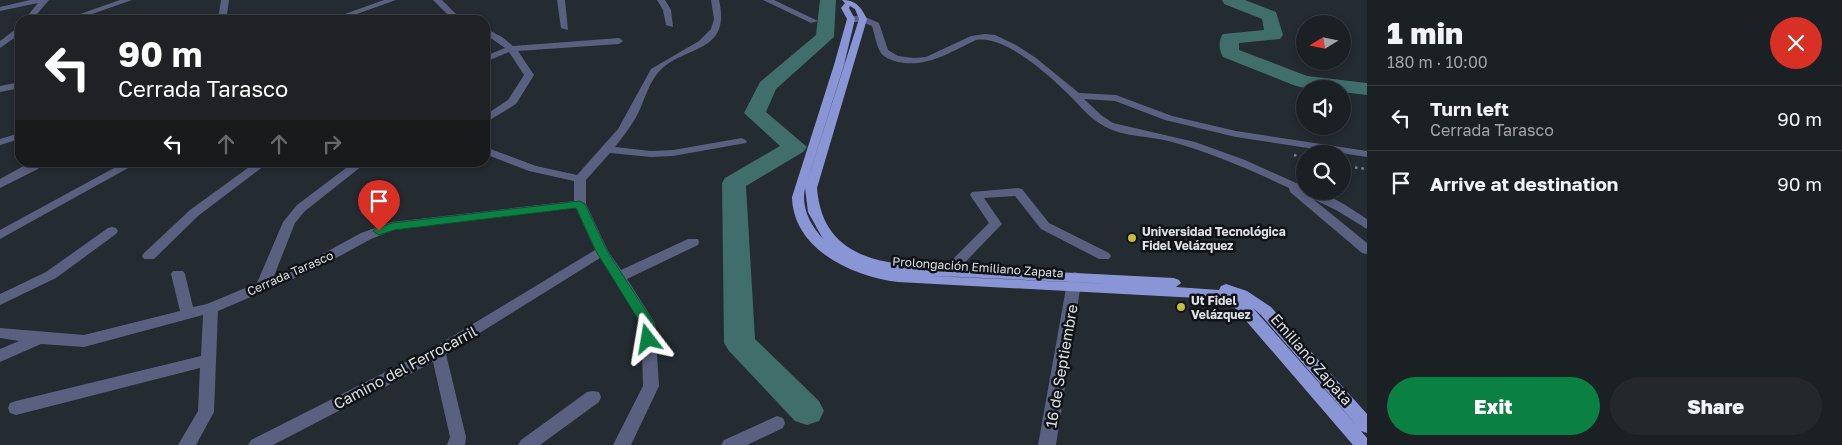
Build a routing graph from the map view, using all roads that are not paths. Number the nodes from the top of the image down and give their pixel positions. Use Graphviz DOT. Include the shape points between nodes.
graph roads {
  1 [pos="43,0"];
  2 [pos="128,0"];
  3 [pos="225,0"];
  4 [pos="392,0"];
  5 [pos="437,0"];
  6 [pos="561,0"];
  7 [pos="661,0"];
  8 [pos="715,0"];
  9 [pos="767,0"];
  10 [pos="847,1"];
  11 [pos="0,9"];
  12 [pos="32,15"];
  13 [pos="82,15"];
  14 [pos="222,15"];
  15 [pos="347,15"];
  16 [pos="453,15"];
  17 [pos="857,19"];
  18 [pos="814,21"];
  19 [pos="670,25"];
  20 [pos="565,28"];
  21 [pos="490,33"];
  22 [pos="15,35"];
  23 [pos="619,41"];
  24 [pos="0,45"];
  25 [pos="510,49"];
  26 [pos="490,57"];
  27 [pos="15,86"];
  28 [pos="0,89"];
  29 [pos="1076,96"];
  30 [pos="490,117"];
  31 [pos="15,138"];
  32 [pos="742,141"];
  33 [pos="0,142"];
  34 [pos="608,150"];
  35 [pos="490,152"];
  36 [pos="1367,154"];
  37 [pos="34,167"];
  38 [pos="125,167"];
  39 [pos="257,167"];
  40 [pos="355,167"];
  41 [pos="580,179"];
  42 [pos="1287,182"];
  43 [pos="0,184"];
  44 [pos="1296,186"];
  45 [pos="1325,200"];
  46 [pos="580,204"];
  47 [pos="1367,225"];
  48 [pos="112,231"];
  49 [pos="0,235"];
  50 [pos="693,242"];
  51 [pos="1367,250"];
  52 [pos="602,251"];
  53 [pos="149,256"];
  54 [pos="1104,256"];
  55 [pos="949,272"];
  56 [pos="178,274"];
  57 [pos="618,277"];
  58 [pos="940,281"];
  59 [pos="1075,282"];
  60 [pos="263,286"];
  61 [pos="1235,294"];
  62 [pos="0,300"];
  63 [pos="211,308"];
  64 [pos="188,314"];
  65 [pos="0,333"];
  66 [pos="39,338"];
  67 [pos="438,352"];
  68 [pos="0,356"];
  69 [pos="209,360"];
  70 [pos="593,397"];
  71 [pos="16,408"];
  72 [pos="777,423"];
  73 [pos="1367,426"];
  74 [pos="187,445"];
  75 [pos="257,445"];
  76 [pos="456,445"];
  77 [pos="527,445"];
  78 [pos="622,445"];
  79 [pos="730,445"];
  80 [pos="1047,445"];
  81 [pos="1363,445"];
  1 -- 11 [label="street"];
  1 -- 12 [label="street"];
  2 -- 13 [label="street"];
  3 -- 14 [label="street"];
  4 -- 15 [label="street"];
  5 -- 16 [label="street"];
  6 -- 20 [label="street"];
  7 -- 19 [label="street"];
  8 -- 34 [label="street" via="716,29 706,39 653,72 633,113"];
  9 -- 18 [label="street"];
  10 -- 17 [label="main road" via="845,8"];
  17 -- 29 [label="street" via="876,25 884,51 905,61 920,61 945,54 975,37 993,37 1046,70"];
  17 -- 55 [label="main road, Prolongación Emiliano Zapata" via="811,188 811,205 816,220 829,239 864,262"];
  17 -- 58 [label="main road, Prolongación Emiliano Zapata" via="799,188 798,205 818,243 836,258 860,270"];
  21 -- 25 [label="street"];
  22 -- 24 [label="street"];
  23 -- 25 [label="street"];
  25 -- 26 [label="street"];
  25 -- 30 [label="street" via="524,64 528,75 512,102"];
  27 -- 28 [label="street"];
  29 -- 36 [label="street" via="1116,98 1169,118 1236,134"];
  29 -- 42 [label="street" via="1098,119 1110,126 1197,146"];
  31 -- 33 [label="street"];
  32 -- 34 [label="street" via="673,153"];
  34 -- 41 [label="street"];
  35 -- 41 [label="street" via="533,169"];
  37 -- 43 [label="street"];
  38 -- 49 [label="street"];
  39 -- 53 [label="street" via="194,213"];
  40 -- 60 [label="street" via="301,208 289,222"];
  41 -- 46 [label="street"];
  42 -- 44 [label="street"];
  42 -- 51 [label="street"];
  45 -- 47 [label="street"];
  46 -- 52 [label="street"];
  46 -- 60 [label="street, Cerrada Tarasco" via="392,226"];
  48 -- 62 [label="street" via="51,275"];
  50 -- 57 [label="street"];
  52 -- 57 [label="street"];
  52 -- 67 [label="street, Camino del Ferrocarril"];
  54 -- 55 [label="street" via="1045,226 1018,192 976,195 996,224"];
  55 -- 58 [label="street"];
  55 -- 59 [label="main road, Prolongación Emiliano Zapata"];
  56 -- 64 [label="street"];
  57 -- 78 [label="street" via="648,323 651,386"];
  58 -- 59 [label="main road, Prolongación Emiliano Zapata"];
  59 -- 61 [label="main road, Prolongación Emiliano Zapata"];
  59 -- 80 [label="street, 16 de Septiembre"];
  60 -- 63 [label="street, Cerrada Tarasco"];
  61 -- 73 [label="main road, Emiliano Zapata" via="1254,300 1266,311"];
  61 -- 81 [label="main road, Emiliano Zapata"];
  63 -- 64 [label="street, Cerrada Tarasco"];
  63 -- 69 [label="street"];
  64 -- 66 [label="street, Cerrada Tarasco" via="84,341"];
  65 -- 66 [label="street, Cerrada Tarasco"];
  66 -- 68 [label="street"];
  67 -- 75 [label="street, Camino del Ferrocarril"];
  67 -- 76 [label="street" via="458,437"];
  69 -- 71 [label="street"];
  69 -- 74 [label="street" via="206,412"];
  70 -- 77 [label="street"];
  72 -- 79 [label="street"];
}
